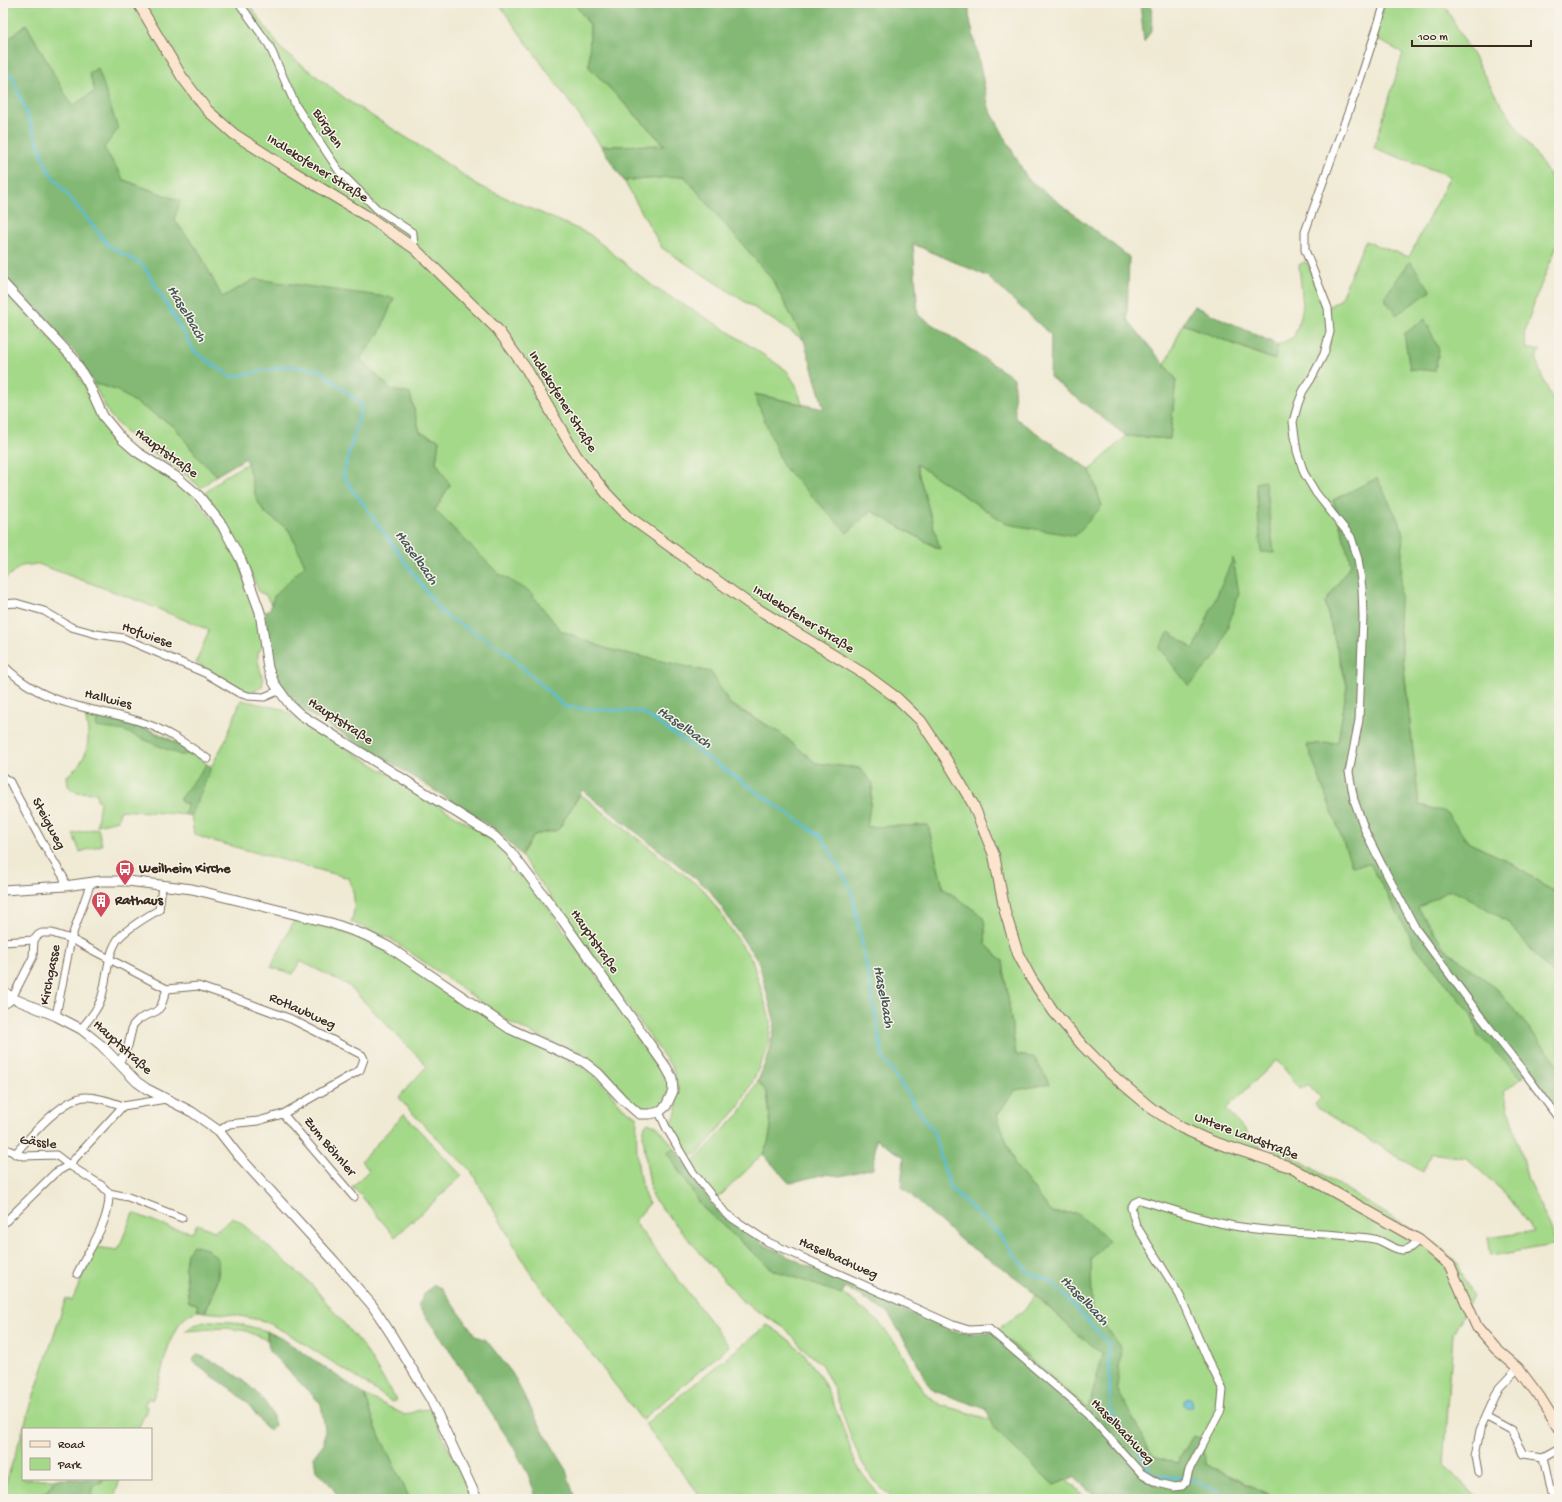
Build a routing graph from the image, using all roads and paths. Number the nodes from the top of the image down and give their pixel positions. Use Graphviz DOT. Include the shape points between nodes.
graph roads {
  1 [pos="138,3"];
  2 [pos="239,3"];
  3 [pos="1385,3"];
  4 [pos="414,248"];
  5 [pos="3,283"];
  6 [pos="3,604"];
  7 [pos="3,665"];
  8 [pos="278,691"];
  9 [pos="208,758"];
  10 [pos="3,777"];
  11 [pos="973,804"];
  12 [pos="91,882"];
  13 [pos="65,886"];
  14 [pos="162,886"];
  15 [pos="3,890"];
  16 [pos="71,939"];
  17 [pos="34,940"];
  18 [pos="3,942"];
  19 [pos="110,960"];
  20 [pos="167,989"];
  21 [pos="3,990"];
  22 [pos="12,998"];
  23 [pos="3,1005"];
  24 [pos="56,1016"];
  25 [pos="82,1029"];
  26 [pos="119,1063"];
  27 [pos="166,1099"];
  28 [pos="123,1106"];
  29 [pos="659,1112"];
  30 [pos="283,1114"];
  31 [pos="1559,1119"];
  32 [pos="219,1131"];
  33 [pos="3,1148"];
  34 [pos="15,1154"];
  35 [pos="69,1165"];
  36 [pos="109,1194"];
  37 [pos="354,1197"];
  38 [pos="182,1218"];
  39 [pos="3,1224"];
  40 [pos="1419,1240"];
  41 [pos="77,1274"];
  42 [pos="1518,1368"];
  43 [pos="1487,1417"];
  44 [pos="1559,1428"];
  45 [pos="1559,1448"];
  46 [pos="1543,1457"];
  47 [pos="1478,1473"];
  48 [pos="477,1499"];
  49 [pos="1552,1499"];
  1 -- 4 [label="main road, Indlekofener Straße" via="182,77 207,110 234,134"];
  2 -- 4 [label="street, Bürglen" via="269,44 296,106 339,171 377,209 413,233"];
  3 -- 31 [label="street" via="1305,232 1305,250 1328,308 1330,332 1324,354 1303,391 1293,422 1297,451 1304,474 1351,538 1358,559 1363,617 1361,694 1349,772 1354,800 1366,833 1416,929"];
  4 -- 11 [label="main road, Indlekofener Straße" via="497,329 527,370 576,455 628,516 748,603 897,698 920,721"];
  5 -- 8 [label="street, Hauptstraße" via="73,358 103,416 122,439 199,496 222,525 241,560 260,612 268,668"];
  6 -- 8 [label="street, Hofwiese" via="16,603 44,611 71,627 122,638 205,673 248,696 264,697"];
  7 -- 9 [label="street, Hallwies" via="25,684 49,696 148,724"];
  8 -- 29 [label="street, Hauptstraße" via="301,716 494,836 510,851 666,1067 672,1078 673,1090 666,1106"];
  10 -- 13 [label="street, Steigweg" via="10,782 64,878"];
  11 -- 40 [label="main road, Untere Landstraße" via="994,855 1005,912 1018,954 1054,1012 1111,1074 1151,1108 1182,1128 1211,1141 1290,1167"];
  12 -- 13 [label="street"];
  12 -- 14 [label="street" via="128,881"];
  12 -- 16 [label="street, Kirchgasse"];
  13 -- 15 [label="street"];
  14 -- 19 [label="street" via="159,910 118,939"];
  14 -- 29 [label="street" via="192,889 267,906 365,935 402,955 510,1029 584,1062 639,1114"];
  16 -- 17 [label="street" via="52,933 42,933"];
  16 -- 19 [label="street"];
  16 -- 24 [label="street, Kirchgasse"];
  17 -- 18 [label="street"];
  17 -- 22 [label="street" via="33,957"];
  19 -- 20 [label="street"];
  19 -- 25 [label="street" via="103,994 94,1013"];
  20 -- 26 [label="street" via="157,1011 139,1019 133,1025 128,1046"];
  20 -- 30 [label="street, Rotlaubweg" via="198,986 291,1019 362,1055 364,1059 360,1070"];
  21 -- 22 [label="street, Hauptstraße"];
  22 -- 23 [label="street"];
  22 -- 24 [label="street, Hauptstraße"];
  24 -- 25 [label="street, Hauptstraße"];
  25 -- 26 [label="street, Hauptstraße"];
  26 -- 27 [label="street, Hauptstraße" via="137,1082"];
  27 -- 28 [label="street"];
  27 -- 32 [label="street, Hauptstraße" via="198,1115"];
  28 -- 34 [label="street" via="87,1097 70,1102 44,1121"];
  28 -- 35 [label="street"];
  29 -- 40 [label="street, Haselbachweg" via="692,1171 726,1214 768,1242 953,1325 969,1330 989,1329 1087,1413 1141,1473 1158,1484 1174,1487 1182,1486 1186,1482 1189,1470 1221,1410 1223,1390 1180,1296 1136,1225 1131,1208 1134,1203 1140,1200 1203,1220 1235,1226 1376,1239 1401,1250 1410,1249"];
  30 -- 32 [label="street, Rotlaubweg" via="258,1121 229,1124"];
  30 -- 37 [label="street, Zum Böhnler"];
  32 -- 48 [label="street, Hauptstraße" via="372,1305 431,1400"];
  33 -- 34 [label="street, Gässle"];
  34 -- 35 [label="street, Gässle" via="56,1155"];
  35 -- 36 [label="street, Gässle" via="101,1185"];
  35 -- 39 [label="street" via="54,1173"];
  36 -- 38 [label="street" via="128,1197"];
  36 -- 41 [label="street" via="104,1220"];
  40 -- 42 [label="main road, Untere Landstraße" via="1450,1266 1477,1327 1496,1349"];
  42 -- 43 [label="street" via="1499,1388"];
  42 -- 44 [label="main road, Untere Landstraße"];
  43 -- 46 [label="street" via="1511,1430 1524,1454"];
  43 -- 47 [label="street" via="1480,1430 1475,1456"];
  45 -- 46 [label="street"];
  46 -- 49 [label="street"];
}
